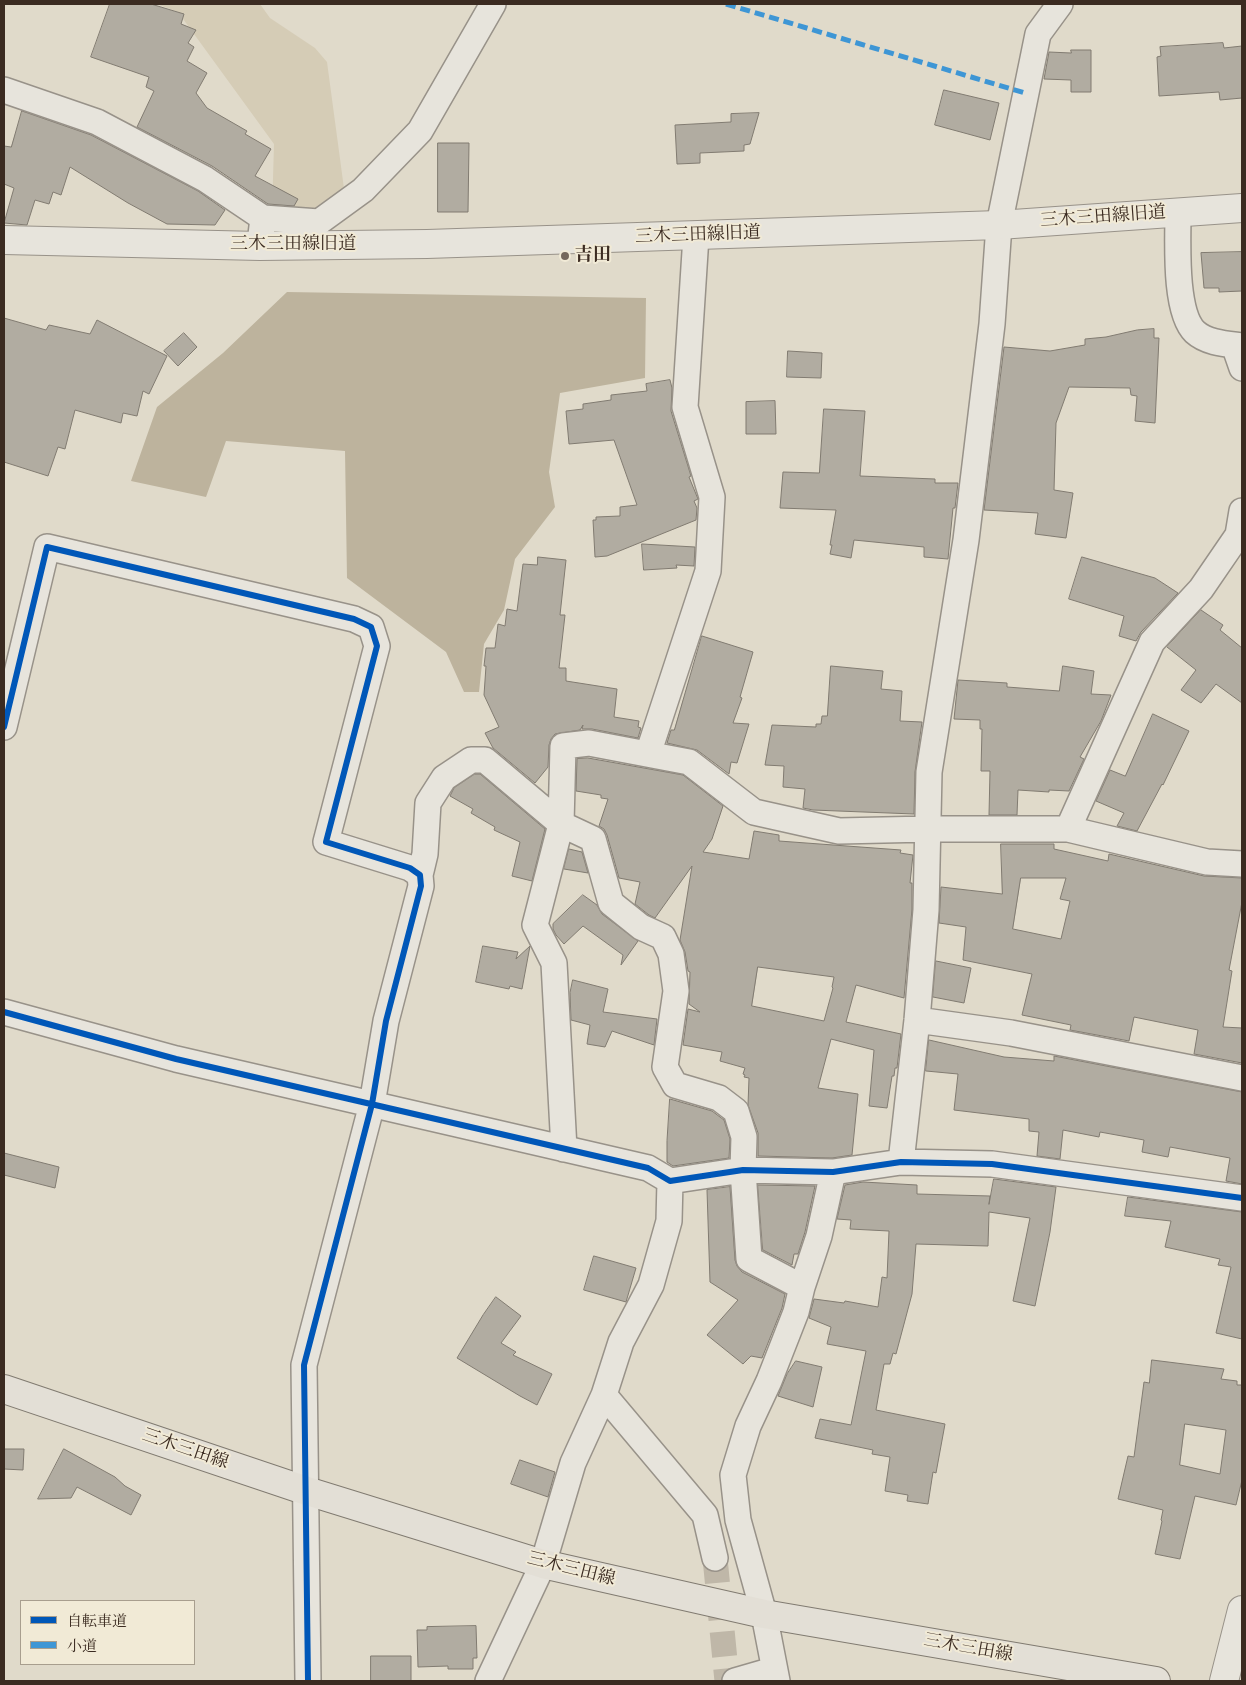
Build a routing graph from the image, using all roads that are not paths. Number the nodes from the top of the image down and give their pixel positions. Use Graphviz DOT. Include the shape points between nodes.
graph roads {
  1 [pos="493,4"];
  2 [pos="1060,4"];
  3 [pos="4,90"];
  4 [pos="1242,208"];
  5 [pos="1178,212"];
  6 [pos="263,218"];
  7 [pos="998,225"];
  8 [pos="696,236"];
  9 [pos="4,240"];
  10 [pos="260,246"];
  11 [pos="1238,345"];
  12 [pos="1242,368"];
  13 [pos="1242,511"];
  14 [pos="4,726"];
  15 [pos="648,754"];
  16 [pos="561,824"];
  17 [pos="928,829"];
  18 [pos="1068,830"];
  19 [pos="1242,864"];
  20 [pos="420,874"];
  21 [pos="4,1012"];
  22 [pos="917,1020"];
  23 [pos="1242,1078"];
  24 [pos="372,1104"];
  25 [pos="564,1149"];
  26 [pos="901,1162"];
  27 [pos="743,1170"];
  28 [pos="833,1172"];
  29 [pos="670,1181"];
  30 [pos="1242,1198"];
  31 [pos="802,1287"];
  32 [pos="4,1389"];
  33 [pos="604,1395"];
  34 [pos="307,1491"];
  35 [pos="715,1558"];
  36 [pos="542,1564"];
  37 [pos="1242,1610"];
  38 [pos="764,1614"];
  39 [pos="775,1676"];
  40 [pos="308,1681"];
  41 [pos="488,1681"];
  42 [pos="735,1681"];
  43 [pos="1156,1681"];
  44 [pos="1224,1681"];
  1 -- 6 [label="street" via="420,131 363,190 320,222"];
  2 -- 7 [label="street" via="1038,34"];
  3 -- 6 [label="street" via="97,122 205,179"];
  4 -- 5 [label="street, 三木三田線旧道"];
  5 -- 7 [label="street, 三木三田線旧道"];
  5 -- 11 [label="street" via="1180,291 1184,313 1195,332 1213,342"];
  6 -- 10 [label="street"];
  7 -- 8 [label="street, 三木三田線旧道"];
  7 -- 17 [label="street" via="992,324 967,531 929,772"];
  8 -- 10 [label="street, 三木三田線旧道"];
  8 -- 15 [label="street" via="685,407 712,497 708,571"];
  9 -- 10 [label="street, 三木三田線旧道"];
  11 -- 12 [label="street"];
  13 -- 18 [label="street" via="1238,535 1201,589 1152,642"];
  14 -- 20 [label="street" via="47,547 354,619 371,627 377,646 326,842"];
  15 -- 16 [label="street" via="589,743 563,746"];
  15 -- 17 [label="street" via="688,762 754,812 839,831"];
  16 -- 20 [label="street" via="484,760 471,760 444,778 428,803 425,854"];
  16 -- 25 [label="street" via="535,925 554,963"];
  16 -- 27 [label="street" via="593,838 611,904 641,927 663,937 672,954 676,991 665,1067 675,1084 719,1098 736,1111 744,1137"];
  17 -- 18 [label="street"];
  17 -- 22 [label="street" via="926,910"];
  18 -- 19 [label="street" via="1207,862"];
  20 -- 24 [label="street" via="421,886 386,1021"];
  21 -- 24 [label="street" via="176,1058"];
  22 -- 23 [label="street" via="1011,1033"];
  22 -- 26 [label="street"];
  24 -- 25 [label="street"];
  24 -- 34 [label="street" via="304,1365"];
  25 -- 29 [label="street" via="648,1168"];
  26 -- 28 [label="street"];
  26 -- 30 [label="street" via="992,1164"];
  27 -- 28 [label="street"];
  27 -- 29 [label="street"];
  27 -- 31 [label="street" via="749,1259"];
  28 -- 31 [label="street" via="820,1236"];
  29 -- 33 [label="street" via="669,1221 651,1285 621,1342"];
  31 -- 38 [label="street" via="796,1312 748,1426 733,1475 738,1520"];
  32 -- 34 [label="main road, 三木三田線"];
  33 -- 35 [label="street" via="705,1515"];
  33 -- 36 [label="street" via="572,1463"];
  34 -- 36 [label="main road, 三木三田線"];
  34 -- 40 [label="street"];
  36 -- 38 [label="main road, 三木三田線"];
  36 -- 41 [label="street"];
  37 -- 44 [label="street"];
  38 -- 39 [label="street"];
  38 -- 43 [label="main road, 三木三田線"];
  39 -- 42 [label="street"];
}
